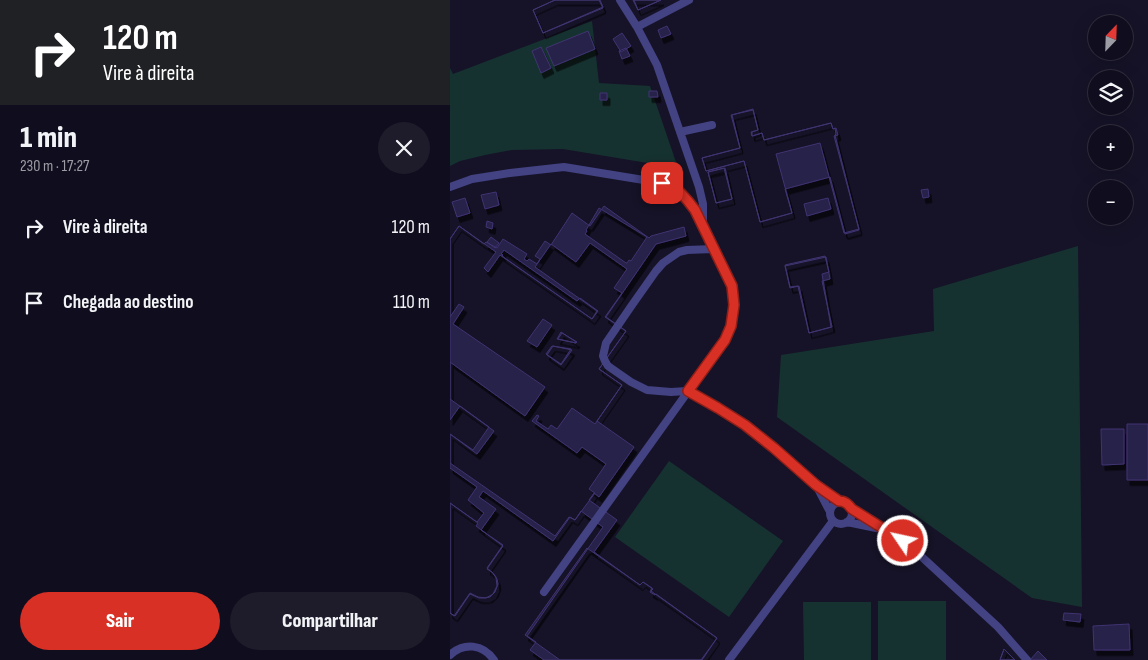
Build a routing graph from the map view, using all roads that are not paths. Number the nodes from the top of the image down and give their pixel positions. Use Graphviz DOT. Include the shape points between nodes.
graph roads {
  1 [pos="620,0"];
  2 [pos="689,0"];
  3 [pos="637,27"];
  4 [pos="712,126"];
  5 [pos="680,132"];
  6 [pos="450,187"];
  7 [pos="702,227"];
  8 [pos="713,249"];
  9 [pos="688,391"];
  10 [pos="816,485"];
  11 [pos="839,501"];
  12 [pos="852,509"];
  13 [pos="829,510"];
  14 [pos="833,521"];
  15 [pos="847,522"];
  16 [pos="885,529"];
  17 [pos="544,592"];
  18 [pos="450,655"];
  19 [pos="494,660"];
  20 [pos="729,660"];
  21 [pos="1027,660"];
  1 -- 3 [label="lane"];
  2 -- 3 [label="lane"];
  3 -- 5 [label="lane" via="657,65"];
  4 -- 5 [label="lane"];
  5 -- 7 [label="lane" via="703,204"];
  6 -- 7 [label="lane" via="500,174 564,167 662,183 678,190 688,201"];
  7 -- 8 [label="lane"];
  8 -- 9 [label="lane" via="732,286 731,326 725,340"];
  8 -- 9 [label="lane" via="679,252 663,263 604,350 608,366 630,382 647,390"];
  9 -- 10 [label="lane" via="745,425"];
  9 -- 17 [label="lane"];
  10 -- 11 [label="lane"];
  10 -- 13 [label="lane"];
  11 -- 12 [label="lane"];
  11 -- 13 [label="lane"];
  12 -- 15 [label="lane"];
  12 -- 16 [label="lane"];
  13 -- 14 [label="lane"];
  14 -- 15 [label="lane" via="839,524"];
  14 -- 20 [label="lane"];
  15 -- 16 [label="lane"];
  16 -- 21 [label="lane" via="918,553 998,627"];
  18 -- 19 [label="lane" via="457,649 472,646 488,652"];
}
